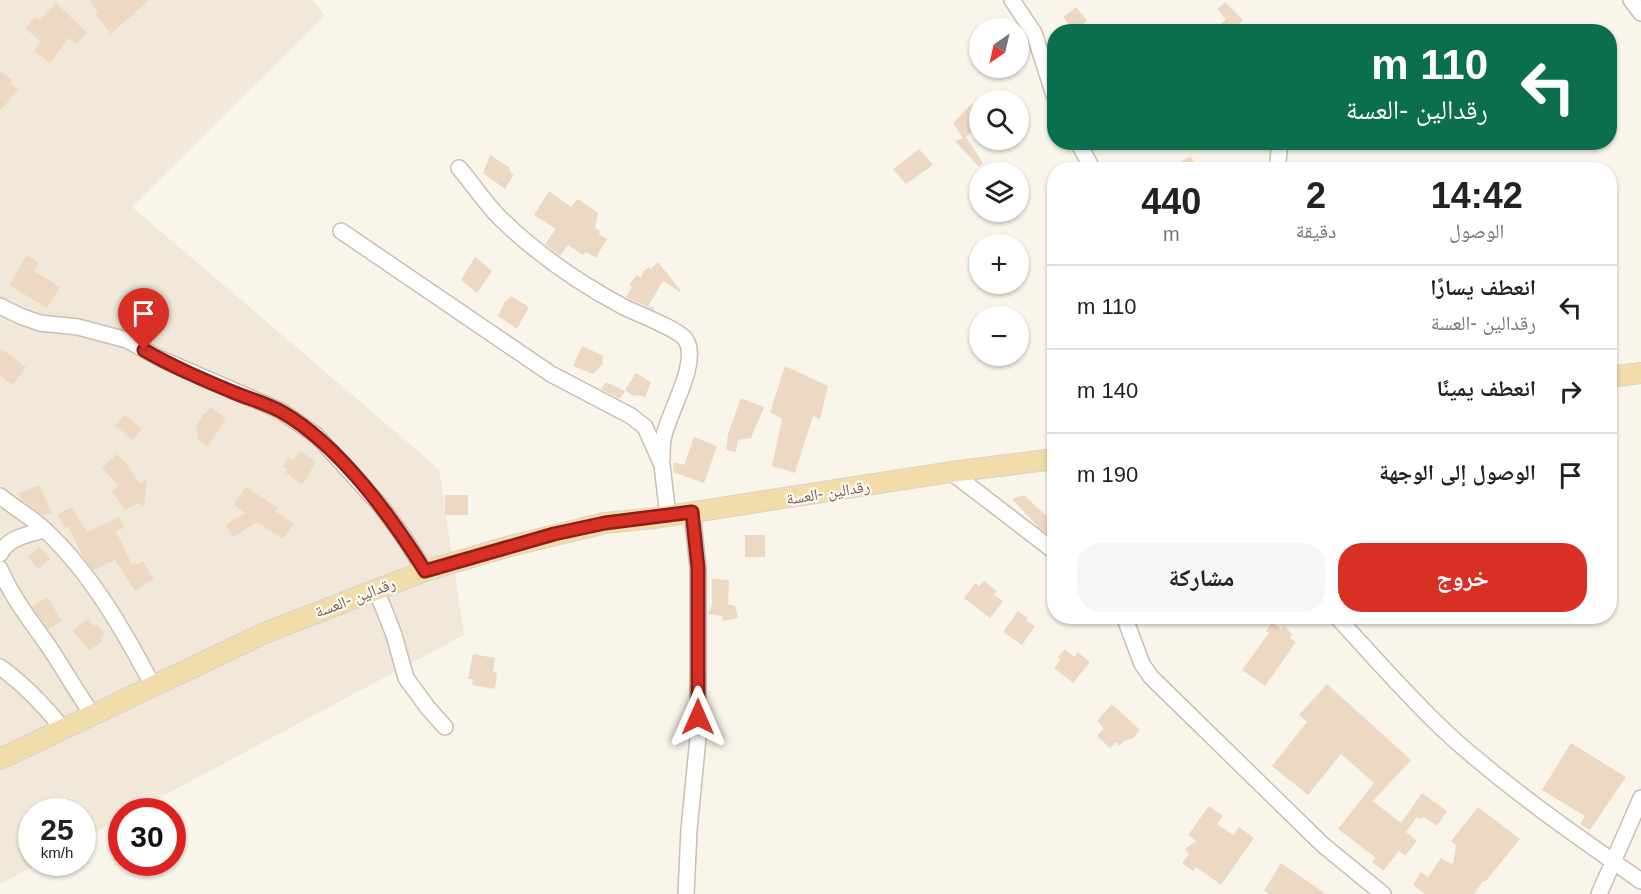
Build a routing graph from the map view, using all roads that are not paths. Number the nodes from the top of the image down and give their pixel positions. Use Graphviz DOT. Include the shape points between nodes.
graph roads {
  1 [pos="1012,0"];
  2 [pos="1631,0"];
  3 [pos="1641,13"];
  4 [pos="1047,73"];
  5 [pos="459,168"];
  6 [pos="341,231"];
  7 [pos="0,306"];
  8 [pos="1641,373"];
  9 [pos="1617,376"];
  10 [pos="1047,460"];
  11 [pos="662,465"];
  12 [pos="951,472"];
  13 [pos="0,496"];
  14 [pos="692,512"];
  15 [pos="668,516"];
  16 [pos="45,530"];
  17 [pos="1047,546"];
  18 [pos="0,554"];
  19 [pos="0,569"];
  20 [pos="425,571"];
  21 [pos="376,589"];
  22 [pos="1127,624"];
  23 [pos="1344,624"];
  24 [pos="0,667"];
  25 [pos="153,686"];
  26 [pos="93,715"];
  27 [pos="445,727"];
  28 [pos="63,729"];
  29 [pos="0,759"];
  30 [pos="1641,798"];
  31 [pos="1613,862"];
  32 [pos="1641,881"];
  33 [pos="686,894"];
  34 [pos="1383,894"];
  35 [pos="1599,894"];
  1 -- 4 [label="street" via="1034,33"];
  2 -- 3 [label="street"];
  5 -- 11 [label="street" via="498,216 544,258 580,283 676,331 686,340 688,372 662,441"];
  6 -- 11 [label="street" via="551,374 631,416 645,427"];
  7 -- 20 [label="street" via="40,323 78,327 127,340 280,411 317,436 380,505"];
  8 -- 9 [label="main road"];
  10 -- 12 [label="main road, رقدالين -العسة"];
  11 -- 15 [label="street"];
  12 -- 14 [label="main road, رقدالين -العسة"];
  12 -- 17 [label="street"];
  13 -- 16 [label="street"];
  14 -- 15 [label="main road, رقدالين -العسة"];
  14 -- 33 [label="street" via="698,568 699,738"];
  15 -- 20 [label="main road, رقدالين -العسة" via="554,534"];
  16 -- 18 [label="street" via="21,536 3,546"];
  16 -- 25 [label="street" via="84,574 126,636"];
  19 -- 26 [label="street" via="25,615"];
  20 -- 21 [label="main road, رقدالين -العسة"];
  21 -- 25 [label="main road, رقدالين -العسة" via="267,632"];
  21 -- 27 [label="street" via="406,678"];
  22 -- 34 [label="street" via="1151,677 1323,845"];
  23 -- 31 [label="street" via="1449,734 1536,806"];
  24 -- 28 [label="street" via="39,699"];
  25 -- 26 [label="main road, رقدالين -العسة"];
  26 -- 28 [label="main road, رقدالين -العسة"];
  28 -- 29 [label="main road, رقدالين -العسة"];
  30 -- 31 [label="street"];
  31 -- 32 [label="street"];
  31 -- 35 [label="street"];
}
